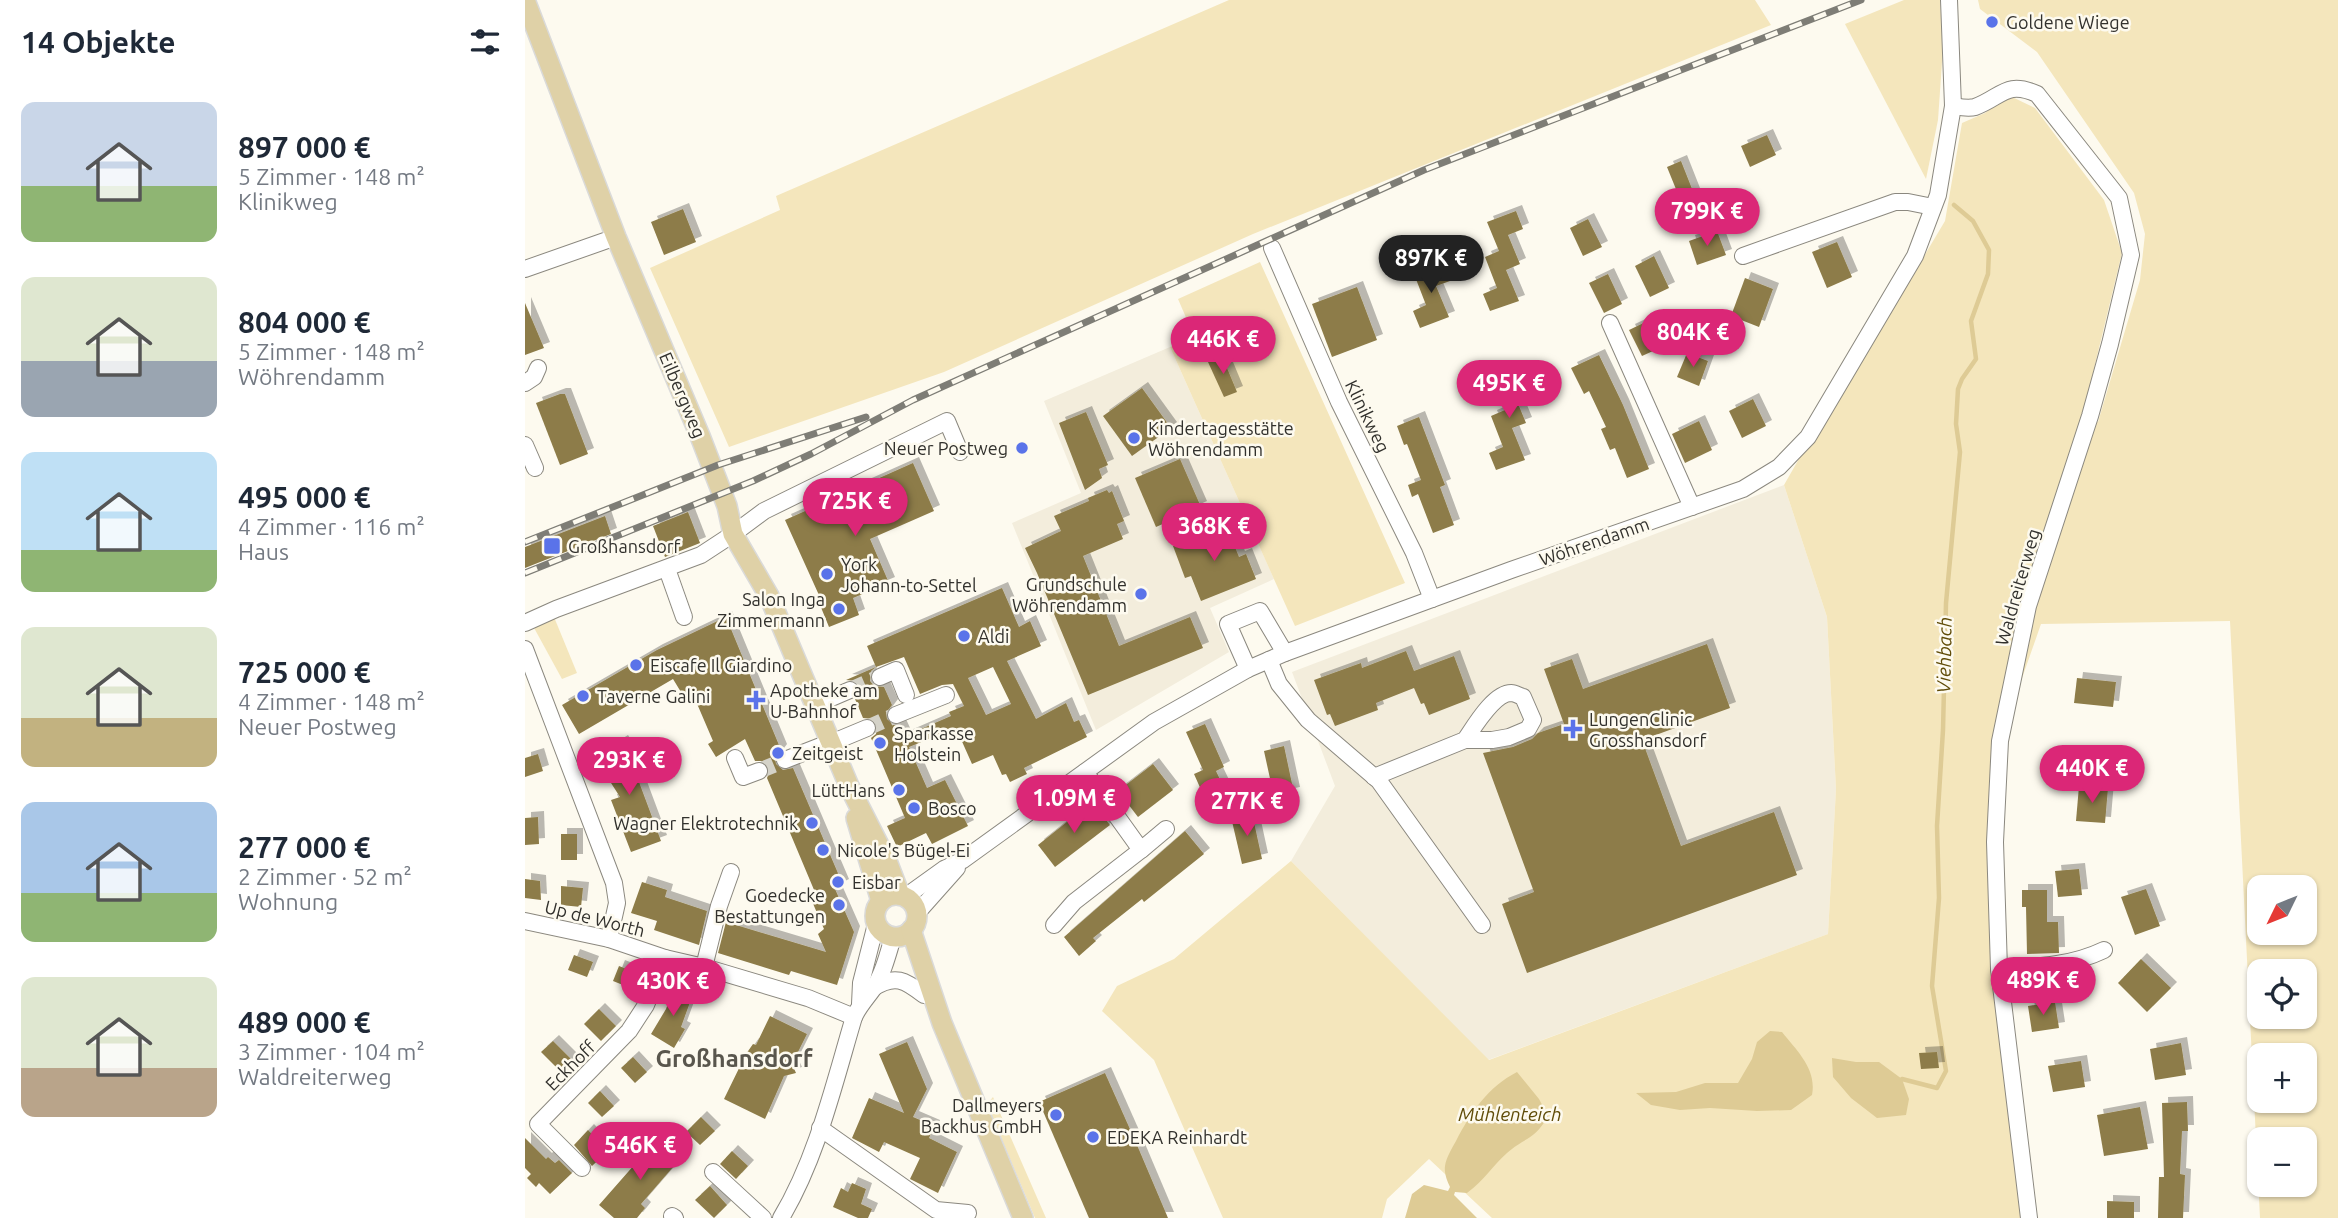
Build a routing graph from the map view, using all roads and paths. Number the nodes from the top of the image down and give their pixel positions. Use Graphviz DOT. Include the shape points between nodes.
graph roads {
  1 [pos="525,0"];
  2 [pos="1949,0"];
  3 [pos="529,24"];
  4 [pos="1952,106"];
  5 [pos="1933,207"];
  6 [pos="616,237"];
  7 [pos="1272,248"];
  8 [pos="1743,256"];
  9 [pos="525,269"];
  10 [pos="1610,323"];
  11 [pos="538,368"];
  12 [pos="525,383"];
  13 [pos="525,445"];
  14 [pos="960,453"];
  15 [pos="535,468"];
  16 [pos="1692,507"];
  17 [pos="733,534"];
  18 [pos="667,569"];
  19 [pos="1432,599"];
  20 [pos="684,617"];
  21 [pos="525,623"];
  22 [pos="525,649"];
  23 [pos="1285,653"];
  24 [pos="1269,660"];
  25 [pos="1248,669"];
  26 [pos="880,677"];
  27 [pos="851,690"];
  28 [pos="906,695"];
  29 [pos="946,695"];
  30 [pos="815,705"];
  31 [pos="896,715"];
  32 [pos="867,728"];
  33 [pos="1465,740"];
  34 [pos="831,743"];
  35 [pos="735,758"];
  36 [pos="785,760"];
  37 [pos="758,771"];
  38 [pos="1085,772"];
  39 [pos="1374,777"];
  40 [pos="849,786"];
  41 [pos="1166,830"];
  42 [pos="1141,850"];
  43 [pos="731,872"];
  44 [pos="881,901"];
  45 [pos="904,918"];
  46 [pos="525,921"];
  47 [pos="876,924"];
  48 [pos="1054,925"];
  49 [pos="1482,925"];
  50 [pos="608,939"];
  51 [pos="2104,950"];
  52 [pos="665,958"];
  53 [pos="704,967"];
  54 [pos="1999,969"];
  55 [pos="873,988"];
  56 [pos="924,995"];
  57 [pos="857,1011"];
  58 [pos="942,1023"];
  59 [pos="820,1128"];
  60 [pos="582,1168"];
  61 [pos="713,1172"];
  62 [pos="968,1213"];
  63 [pos="763,1218"];
  64 [pos="781,1218"];
  65 [pos="1023,1218"];
  66 [pos="2029,1218"];
  1 -- 3 [label="main road, Eilbergweg"];
  2 -- 4 [label="street, Wöhrendamm"];
  3 -- 6 [label="main road, Eilbergweg"];
  4 -- 5 [label="street, Wöhrendamm"];
  4 -- 54 [label="street, Waldreiterweg" via="1972,108 2010,88 2037,94 2119,198 2131,255 2090,416 2028,606 2000,741 1995,842"];
  5 -- 8 [label="street" via="1895,202"];
  5 -- 16 [label="street, Wöhrendamm" via="1915,256 1808,437 1767,476"];
  6 -- 9 [label="street"];
  6 -- 17 [label="main road, Eilbergweg" via="700,436"];
  7 -- 19 [label="street, Klinikweg"];
  10 -- 16 [label="street"];
  11 -- 12 [label="street"];
  13 -- 15 [label="street"];
  14 -- 17 [label="street" via="947,421 764,510"];
  16 -- 19 [label="street, Wöhrendamm"];
  17 -- 18 [label="street" via="701,555"];
  17 -- 30 [label="main road, Eilbergweg" via="769,596"];
  18 -- 20 [label="street"];
  18 -- 21 [label="street"];
  19 -- 23 [label="street, Wöhrendamm"];
  22 -- 50 [label="street" via="614,883 617,904"];
  23 -- 24 [label="street, Wöhrendamm"];
  23 -- 25 [label="street" via="1260,611 1228,624"];
  24 -- 25 [label="street, Wöhrendamm"];
  24 -- 39 [label="street" via="1279,684 1308,720"];
  25 -- 38 [label="street, Wöhrendamm" via="1154,722"];
  26 -- 28 [label="street" via="895,670"];
  27 -- 30 [label="street"];
  29 -- 31 [label="street"];
  30 -- 34 [label="main road, Eilbergweg"];
  32 -- 34 [label="street"];
  33 -- 39 [label="street"];
  34 -- 36 [label="street"];
  34 -- 40 [label="main road, Eilbergweg"];
  35 -- 37 [label="street" via="743,777"];
  38 -- 42 [label="street"];
  38 -- 45 [label="street, Wöhrendamm" via="963,860"];
  39 -- 49 [label="street"];
  40 -- 44 [label="main road, Eilbergweg"];
  40 -- 45 [label="main road, Eilbergweg" via="887,861"];
  41 -- 42 [label="street"];
  42 -- 48 [label="street" via="1074,902"];
  43 -- 53 [label="street"];
  44 -- 45 [label="main road" via="890,896"];
  44 -- 47 [label="main road, Wöhrendamm"];
  45 -- 47 [label="main road" via="883,933"];
  45 -- 55 [label="street, Wöhrendamm"];
  45 -- 56 [label="main road"];
  45 -- 58 [label="main road"];
  46 -- 50 [label="street, Up de Worth"];
  47 -- 57 [label="street, Wöhrendamm"];
  50 -- 52 [label="street, Up de Worth"];
  51 -- 54 [label="street" via="2083,960"];
  52 -- 53 [label="street, Up de Worth"];
  52 -- 60 [label="street, Eckhoff" via="646,1005 629,1031 538,1124"];
  53 -- 57 [label="street, Up de Worth"];
  54 -- 66 [label="street, Waldreiterweg"];
  55 -- 56 [label="street" via="884,981 903,981"];
  55 -- 57 [label="street, Wöhrendamm"];
  56 -- 58 [label="main road"];
  57 -- 59 [label="street, Wöhrendamm"];
  58 -- 65 [label="main road"];
  59 -- 62 [label="street" via="936,1210"];
  59 -- 64 [label="street, Wöhrendamm"];
  61 -- 63 [label="street"];
}
